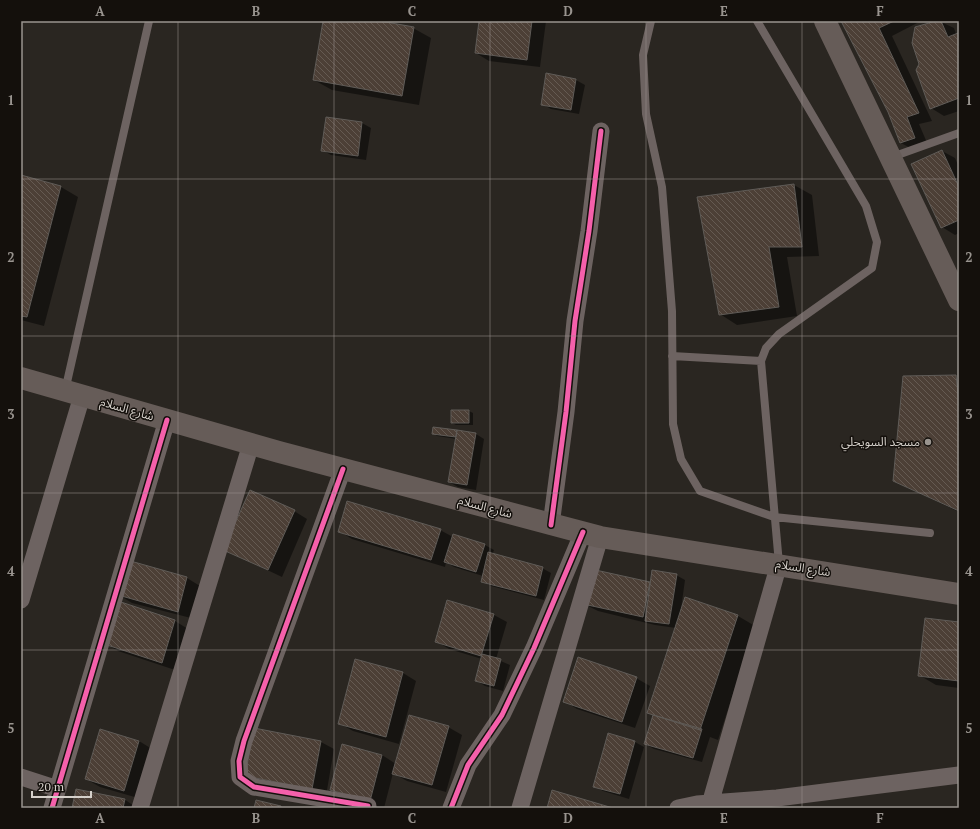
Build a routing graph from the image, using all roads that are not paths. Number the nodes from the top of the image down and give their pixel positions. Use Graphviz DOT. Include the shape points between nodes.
graph roads {
  1 [pos="149,21"];
  2 [pos="651,21"];
  3 [pos="758,21"];
  4 [pos="825,21"];
  5 [pos="601,130"];
  6 [pos="959,133"];
  7 [pos="891,158"];
  8 [pos="959,300"];
  9 [pos="672,356"];
  10 [pos="762,361"];
  11 [pos="21,378"];
  12 [pos="73,393"];
  13 [pos="167,420"];
  14 [pos="251,444"];
  15 [pos="343,469"];
  16 [pos="774,517"];
  17 [pos="551,525"];
  18 [pos="930,533"];
  19 [pos="591,534"];
  20 [pos="779,564"];
  21 [pos="959,594"];
  22 [pos="21,600"];
  23 [pos="959,774"];
  24 [pos="21,777"];
  25 [pos="58,789"];
  26 [pos="778,803"];
  27 [pos="710,804"];
  28 [pos="368,806"];
  29 [pos="52,808"];
  30 [pos="140,808"];
  31 [pos="451,808"];
  32 [pos="520,808"];
  33 [pos="678,808"];
  1 -- 12 [label="lane"];
  2 -- 9 [label="lane" via="644,55 646,114 662,187 672,311"];
  3 -- 10 [label="lane" via="866,206 877,242 872,268 779,334 766,348"];
  4 -- 7 [label="main road"];
  5 -- 17 [label="street"];
  6 -- 7 [label="lane"];
  7 -- 8 [label="main road"];
  9 -- 10 [label="lane"];
  9 -- 16 [label="lane" via="673,424 681,459 700,491"];
  10 -- 16 [label="lane"];
  11 -- 12 [label="main road, شارع السلام"];
  12 -- 13 [label="main road, شارع السلام"];
  12 -- 22 [label="street"];
  13 -- 14 [label="main road, شارع السلام"];
  13 -- 25 [label="street"];
  14 -- 15 [label="main road, شارع السلام"];
  14 -- 30 [label="street"];
  15 -- 17 [label="main road, شارع السلام"];
  15 -- 28 [label="street" via="244,741 239,761 240,777 254,787"];
  16 -- 18 [label="lane"];
  16 -- 20 [label="lane"];
  17 -- 19 [label="main road, شارع السلام"];
  19 -- 20 [label="main road, شارع السلام"];
  19 -- 31 [label="street" via="494,730 468,765"];
  19 -- 32 [label="street"];
  20 -- 21 [label="main road, شارع السلام"];
  20 -- 27 [label="street"];
  23 -- 26 [label="street"];
  24 -- 25 [label="street"];
  25 -- 29 [label="street"];
  26 -- 27 [label="street"];
  27 -- 33 [label="street"];
}
